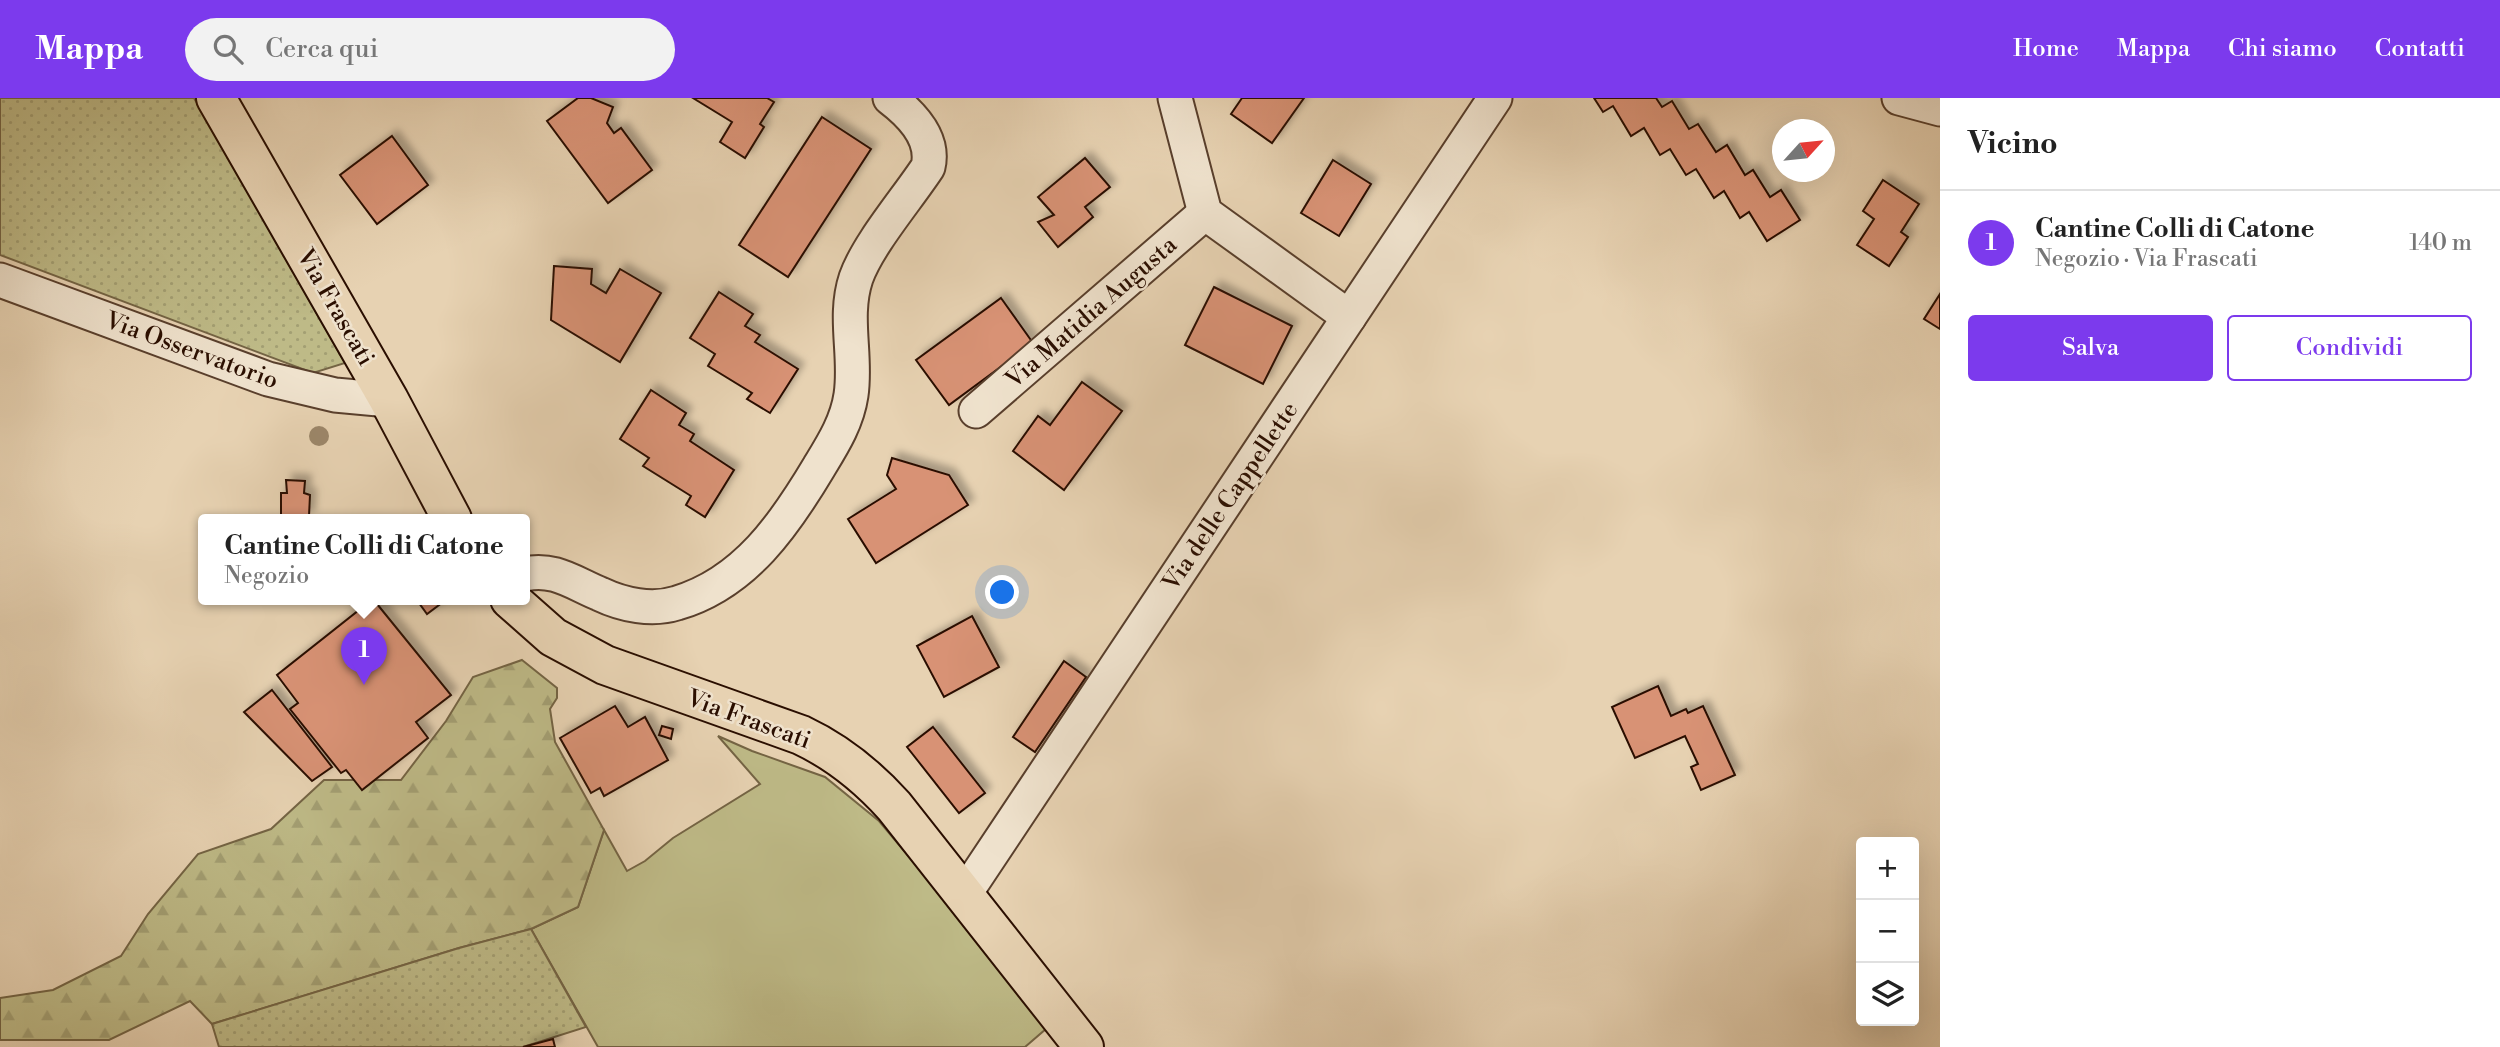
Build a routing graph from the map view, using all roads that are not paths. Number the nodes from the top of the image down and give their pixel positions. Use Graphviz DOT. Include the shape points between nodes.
graph roads {
  1 [pos="216,98"];
  2 [pos="890,98"];
  3 [pos="1175,98"];
  4 [pos="1495,98"];
  5 [pos="1899,98"];
  6 [pos="1940,109"];
  7 [pos="1205,213"];
  8 [pos="0,280"];
  9 [pos="1349,317"];
  10 [pos="389,400"];
  11 [pos="976,411"];
  12 [pos="449,514"];
  13 [pos="530,573"];
  14 [pos="517,605"];
  15 [pos="964,895"];
  16 [pos="1084,1047"];
  1 -- 10 [label="main road, Via Frascati"];
  2 -- 13 [label="street" via="919,125 929,146 928,167 859,271 851,304 853,381 846,416 778,531 753,558 723,580 692,598 663,607 612,600 555,573"];
  3 -- 7 [label="street"];
  4 -- 9 [label="street, Via delle Cappellette"];
  5 -- 6 [label="street"];
  7 -- 9 [label="street"];
  7 -- 11 [label="street, Via Matidia Augusta"];
  8 -- 10 [label="street, Via Osservatorio" via="268,379 328,394"];
  9 -- 15 [label="street, Via delle Cappellette"];
  10 -- 12 [label="main road, Via Frascati"];
  14 -- 15 [label="main road, Via Frascati" via="553,637 596,661 826,748 881,792"];
  15 -- 16 [label="main road, Via Frascati"];
}
